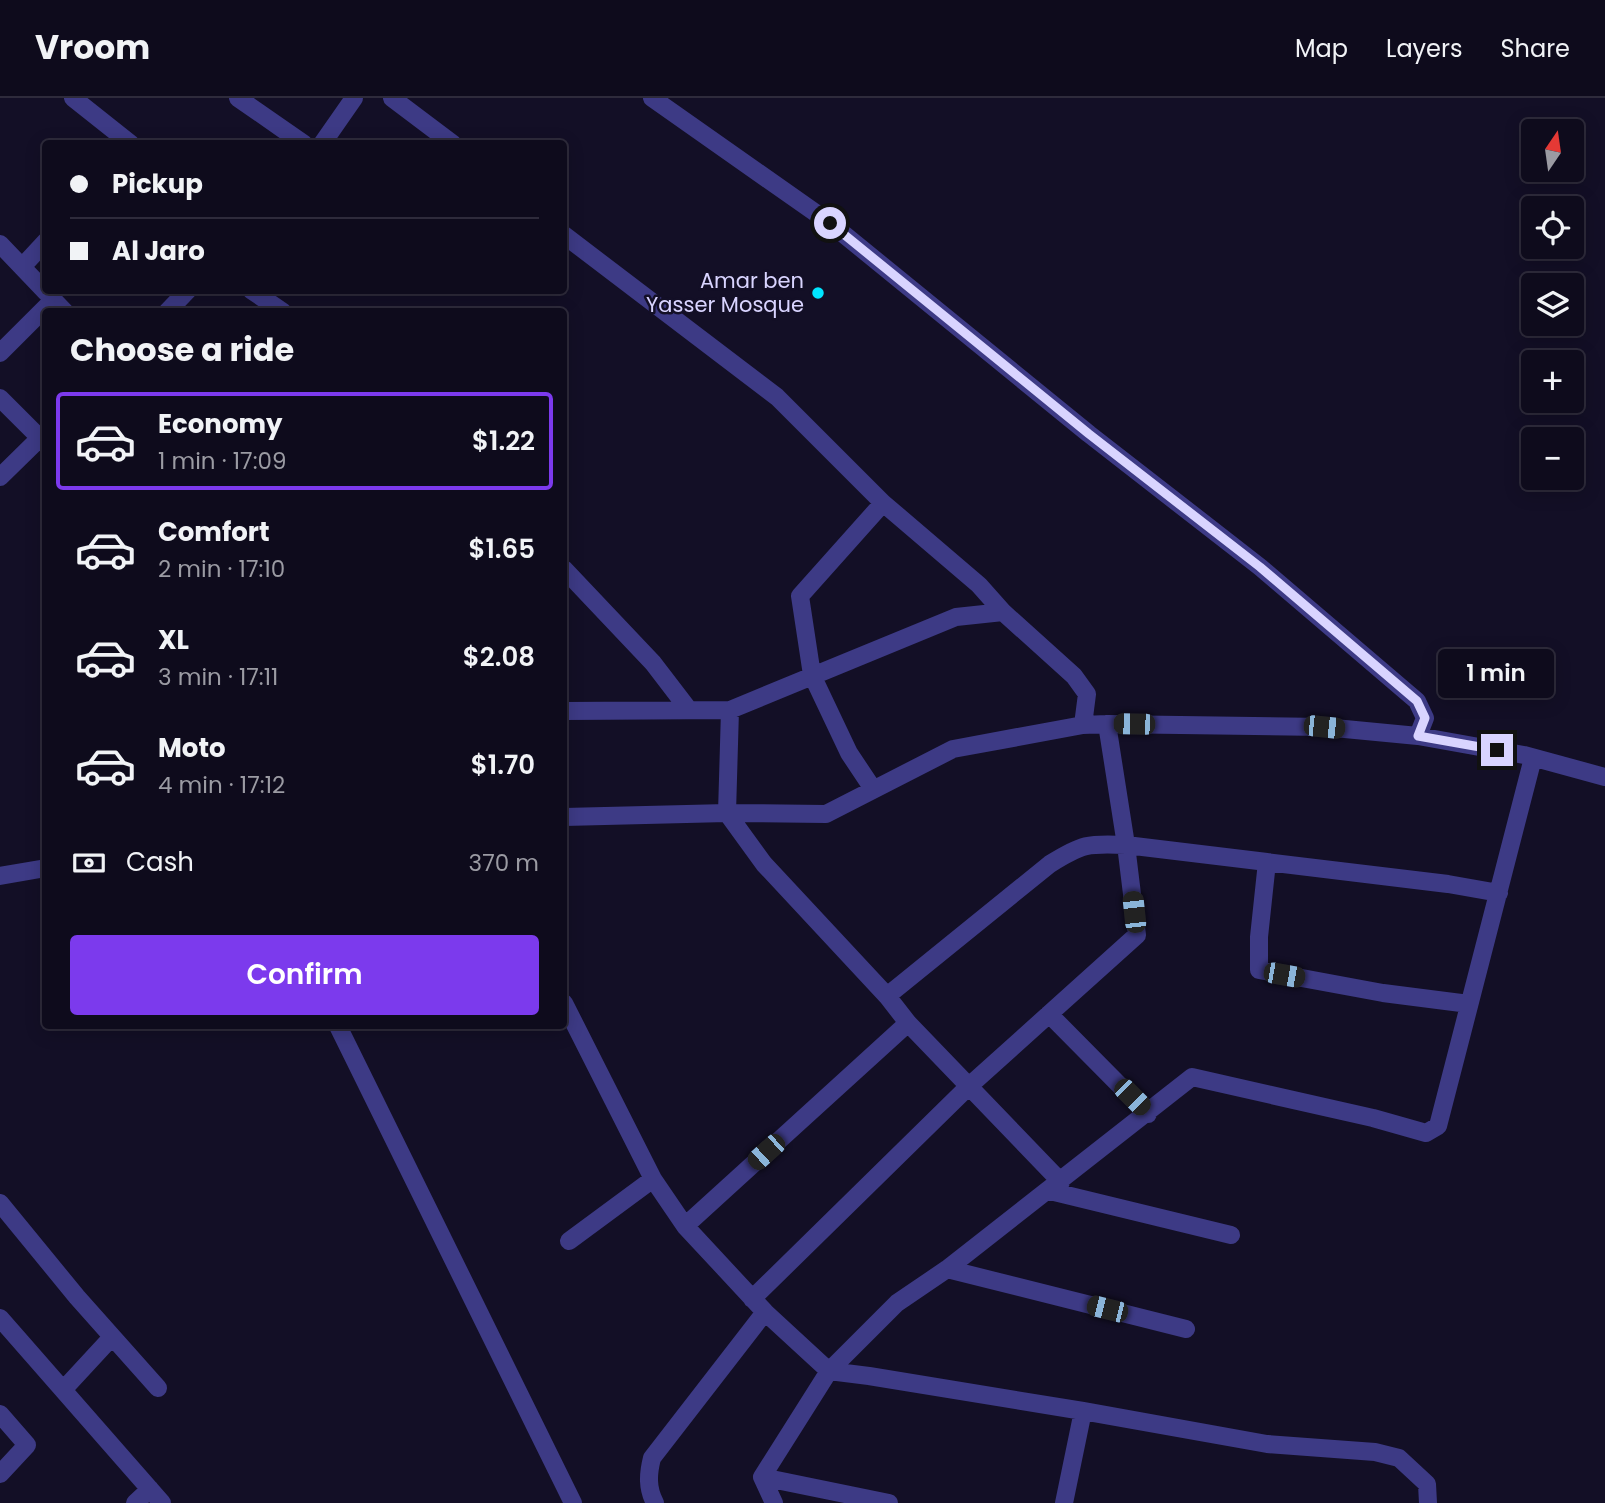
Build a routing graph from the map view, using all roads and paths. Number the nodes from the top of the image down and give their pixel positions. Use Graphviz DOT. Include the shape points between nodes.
graph roads {
  1 [pos="73,98"];
  2 [pos="238,98"];
  3 [pos="354,98"];
  4 [pos="392,98"];
  5 [pos="652,98"];
  6 [pos="126,140"];
  7 [pos="298,140"];
  8 [pos="325,140"];
  9 [pos="448,140"];
  10 [pos="567,237"];
  11 [pos="0,244"];
  12 [pos="42,246"];
  13 [pos="22,267"];
  14 [pos="42,288"];
  15 [pos="184,294"];
  16 [pos="257,294"];
  17 [pos="171,308"];
  18 [pos="277,308"];
  19 [pos="42,320"];
  20 [pos="0,353"];
  21 [pos="0,398"];
  22 [pos="42,436"];
  23 [pos="42,440"];
  24 [pos="0,477"];
  25 [pos="883,503"];
  26 [pos="567,572"];
  27 [pos="1003,612"];
  28 [pos="813,675"];
  29 [pos="689,710"];
  30 [pos="730,710"];
  31 [pos="567,711"];
  32 [pos="1107,724"];
  33 [pos="1083,725"];
  34 [pos="1418,736"];
  35 [pos="1533,758"];
  36 [pos="1605,777"];
  37 [pos="873,789"];
  38 [pos="727,813"];
  39 [pos="567,817"];
  40 [pos="1126,845"];
  41 [pos="1267,862"];
  42 [pos="42,868"];
  43 [pos="0,876"];
  44 [pos="1499,893"];
  45 [pos="887,996"];
  46 [pos="1469,1004"];
  47 [pos="567,1009"];
  48 [pos="1049,1014"];
  49 [pos="908,1023"];
  50 [pos="339,1029"];
  51 [pos="968,1087"];
  52 [pos="1148,1114"];
  53 [pos="653,1179"];
  54 [pos="1055,1186"];
  55 [pos="0,1203"];
  56 [pos="685,1226"];
  57 [pos="1231,1235"];
  58 [pos="569,1241"];
  59 [pos="947,1269"];
  60 [pos="752,1299"];
  61 [pos="765,1312"];
  62 [pos="0,1318"];
  63 [pos="1186,1329"];
  64 [pos="112,1337"];
  65 [pos="829,1371"];
  66 [pos="159,1388"];
  67 [pos="63,1390"];
  68 [pos="1083,1411"];
  69 [pos="0,1414"];
  70 [pos="0,1474"];
  71 [pos="762,1478"];
  72 [pos="150,1489"];
  73 [pos="135,1503"];
  74 [pos="162,1503"];
  75 [pos="573,1503"];
  76 [pos="655,1503"];
  77 [pos="774,1503"];
  78 [pos="889,1503"];
  79 [pos="1064,1503"];
  80 [pos="1428,1503"];
  1 -- 6 [label="street"];
  2 -- 7 [label="street"];
  3 -- 8 [label="street"];
  4 -- 9 [label="street"];
  5 -- 34 [label="street" via="830,223 1260,567 1417,701 1425,718"];
  10 -- 25 [label="street" via="777,397"];
  11 -- 13 [label="street"];
  12 -- 13 [label="street"];
  13 -- 14 [label="street"];
  15 -- 17 [label="street"];
  16 -- 18 [label="street"];
  19 -- 20 [label="street"];
  21 -- 22 [label="street"];
  23 -- 24 [label="street"];
  25 -- 27 [label="street" via="979,585"];
  25 -- 28 [label="street" via="800,596"];
  26 -- 29 [label="street" via="653,663"];
  27 -- 28 [label="street" via="956,618"];
  27 -- 33 [label="street" via="1074,676 1087,694"];
  28 -- 30 [label="street"];
  28 -- 37 [label="street" via="849,753"];
  29 -- 30 [label="street"];
  29 -- 31 [label="street"];
  30 -- 38 [label="street"];
  32 -- 33 [label="street"];
  32 -- 34 [label="street" via="1324,727"];
  32 -- 40 [label="street"];
  33 -- 37 [label="street" via="953,749"];
  34 -- 35 [label="street"];
  35 -- 36 [label="street"];
  35 -- 44 [label="street"];
  37 -- 38 [label="street" via="826,814"];
  38 -- 39 [label="street"];
  38 -- 45 [label="street" via="764,863"];
  40 -- 41 [label="street"];
  40 -- 45 [label="street" via="1079,846 1050,864"];
  40 -- 48 [label="street" via="1137,935"];
  41 -- 44 [label="street"];
  41 -- 46 [label="street" via="1259,970"];
  42 -- 43 [label="street"];
  44 -- 46 [label="street"];
  45 -- 49 [label="street"];
  46 -- 52 [label="street" via="1438,1126 1426,1133 1192,1077"];
  47 -- 53 [label="street"];
  48 -- 51 [label="street"];
  48 -- 52 [label="street"];
  49 -- 51 [label="street"];
  49 -- 56 [label="street"];
  50 -- 75 [label="street"];
  51 -- 54 [label="street"];
  51 -- 60 [label="street"];
  52 -- 54 [label="street"];
  53 -- 56 [label="street"];
  53 -- 58 [label="street"];
  54 -- 57 [label="street"];
  54 -- 59 [label="street"];
  55 -- 64 [label="street"];
  56 -- 60 [label="street"];
  59 -- 63 [label="street"];
  59 -- 65 [label="street" via="897,1303"];
  60 -- 61 [label="street"];
  61 -- 65 [label="street"];
  61 -- 76 [label="street" via="652,1458 648,1472"];
  62 -- 67 [label="street"];
  64 -- 66 [label="street"];
  64 -- 67 [label="street"];
  65 -- 68 [label="street"];
  65 -- 71 [label="street"];
  67 -- 72 [label="street"];
  68 -- 79 [label="street"];
  68 -- 80 [label="street" via="1267,1444 1399,1458 1427,1484"];
  69 -- 70 [label="street" via="27,1445"];
  71 -- 77 [label="street"];
  71 -- 78 [label="street"];
  72 -- 73 [label="street"];
  72 -- 74 [label="street"];
}
